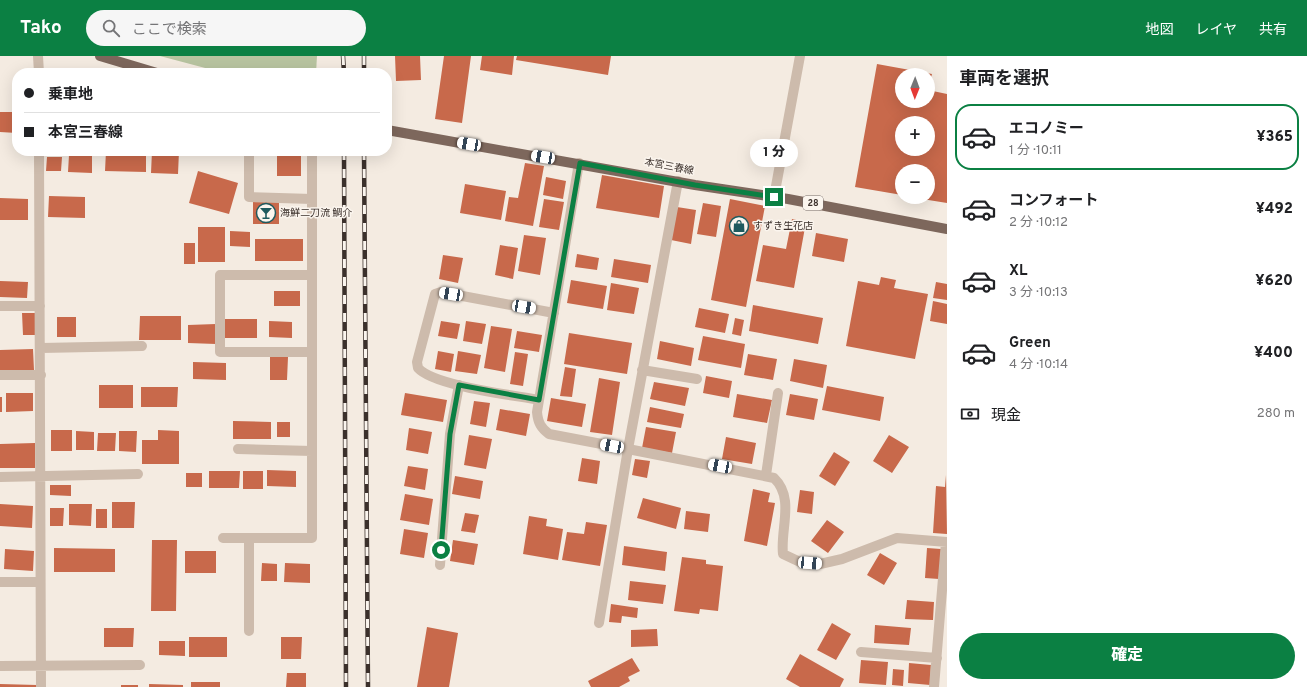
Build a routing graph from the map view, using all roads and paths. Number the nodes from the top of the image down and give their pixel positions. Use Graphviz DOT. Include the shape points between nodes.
graph roads {
  1 [pos="38,56"];
  2 [pos="100,56"];
  3 [pos="800,56"];
  4 [pos="38,68"];
  5 [pos="140,68"];
  6 [pos="392,131"];
  7 [pos="39,156"];
  8 [pos="249,156"];
  9 [pos="312,156"];
  10 [pos="580,163"];
  11 [pos="678,181"];
  12 [pos="774,197"];
  13 [pos="312,199"];
  14 [pos="947,229"];
  15 [pos="312,275"];
  16 [pos="0,306"];
  17 [pos="40,306"];
  18 [pos="554,313"];
  19 [pos="142,346"];
  20 [pos="41,348"];
  21 [pos="312,352"];
  22 [pos="642,370"];
  23 [pos="0,375"];
  24 [pos="41,375"];
  25 [pos="697,379"];
  26 [pos="459,385"];
  27 [pos="778,393"];
  28 [pos="539,400"];
  29 [pos="238,449"];
  30 [pos="628,449"];
  31 [pos="312,451"];
  32 [pos="138,474"];
  33 [pos="766,475"];
  34 [pos="0,477"];
  35 [pos="39,477"];
  36 [pos="223,538"];
  37 [pos="249,538"];
  38 [pos="947,542"];
  39 [pos="440,565"];
  40 [pos="0,582"];
  41 [pos="39,582"];
  42 [pos="600,623"];
  43 [pos="249,631"];
  44 [pos="861,652"];
  45 [pos="937,658"];
  46 [pos="0,666"];
  47 [pos="40,666"];
  48 [pos="140,666"];
  49 [pos="41,687"];
  50 [pos="934,687"];
  1 -- 4 [label="street"];
  2 -- 5 [label="main road"];
  3 -- 12 [label="street"];
  6 -- 10 [label="main road, 本宮三春線 / 28"];
  7 -- 17 [label="street"];
  8 -- 13 [label="street" via="249,196"];
  9 -- 13 [label="street"];
  10 -- 11 [label="main road, 本宮三春線 / 28"];
  10 -- 18 [label="street"];
  11 -- 12 [label="main road, 本宮三春線 / 28"];
  11 -- 22 [label="street"];
  12 -- 14 [label="main road, 本宮三春線 / 28"];
  13 -- 15 [label="street"];
  15 -- 21 [label="street"];
  15 -- 21 [label="street" via="220,275 220,352"];
  16 -- 17 [label="street"];
  17 -- 20 [label="street"];
  18 -- 26 [label="street" via="441,292 435,294 417,362 418,368 428,376"];
  18 -- 28 [label="street"];
  19 -- 20 [label="street"];
  20 -- 24 [label="street"];
  21 -- 31 [label="street"];
  22 -- 25 [label="street"];
  22 -- 30 [label="street"];
  23 -- 24 [label="street"];
  24 -- 35 [label="street"];
  26 -- 28 [label="street"];
  26 -- 39 [label="street" via="450,434"];
  27 -- 33 [label="street"];
  28 -- 30 [label="street" via="538,420 550,434"];
  29 -- 31 [label="street"];
  30 -- 33 [label="street"];
  30 -- 42 [label="street"];
  31 -- 37 [label="street" via="312,538"];
  32 -- 35 [label="street"];
  33 -- 38 [label="street" via="774,478 782,489 786,506 783,554 800,562 820,564 842,559 897,538"];
  34 -- 35 [label="street"];
  35 -- 41 [label="street"];
  36 -- 37 [label="street"];
  37 -- 43 [label="street"];
  38 -- 45 [label="street"];
  40 -- 41 [label="street"];
  41 -- 47 [label="street"];
  44 -- 45 [label="street"];
  45 -- 50 [label="street"];
  46 -- 47 [label="street"];
  47 -- 48 [label="street"];
  47 -- 49 [label="street"];
}
